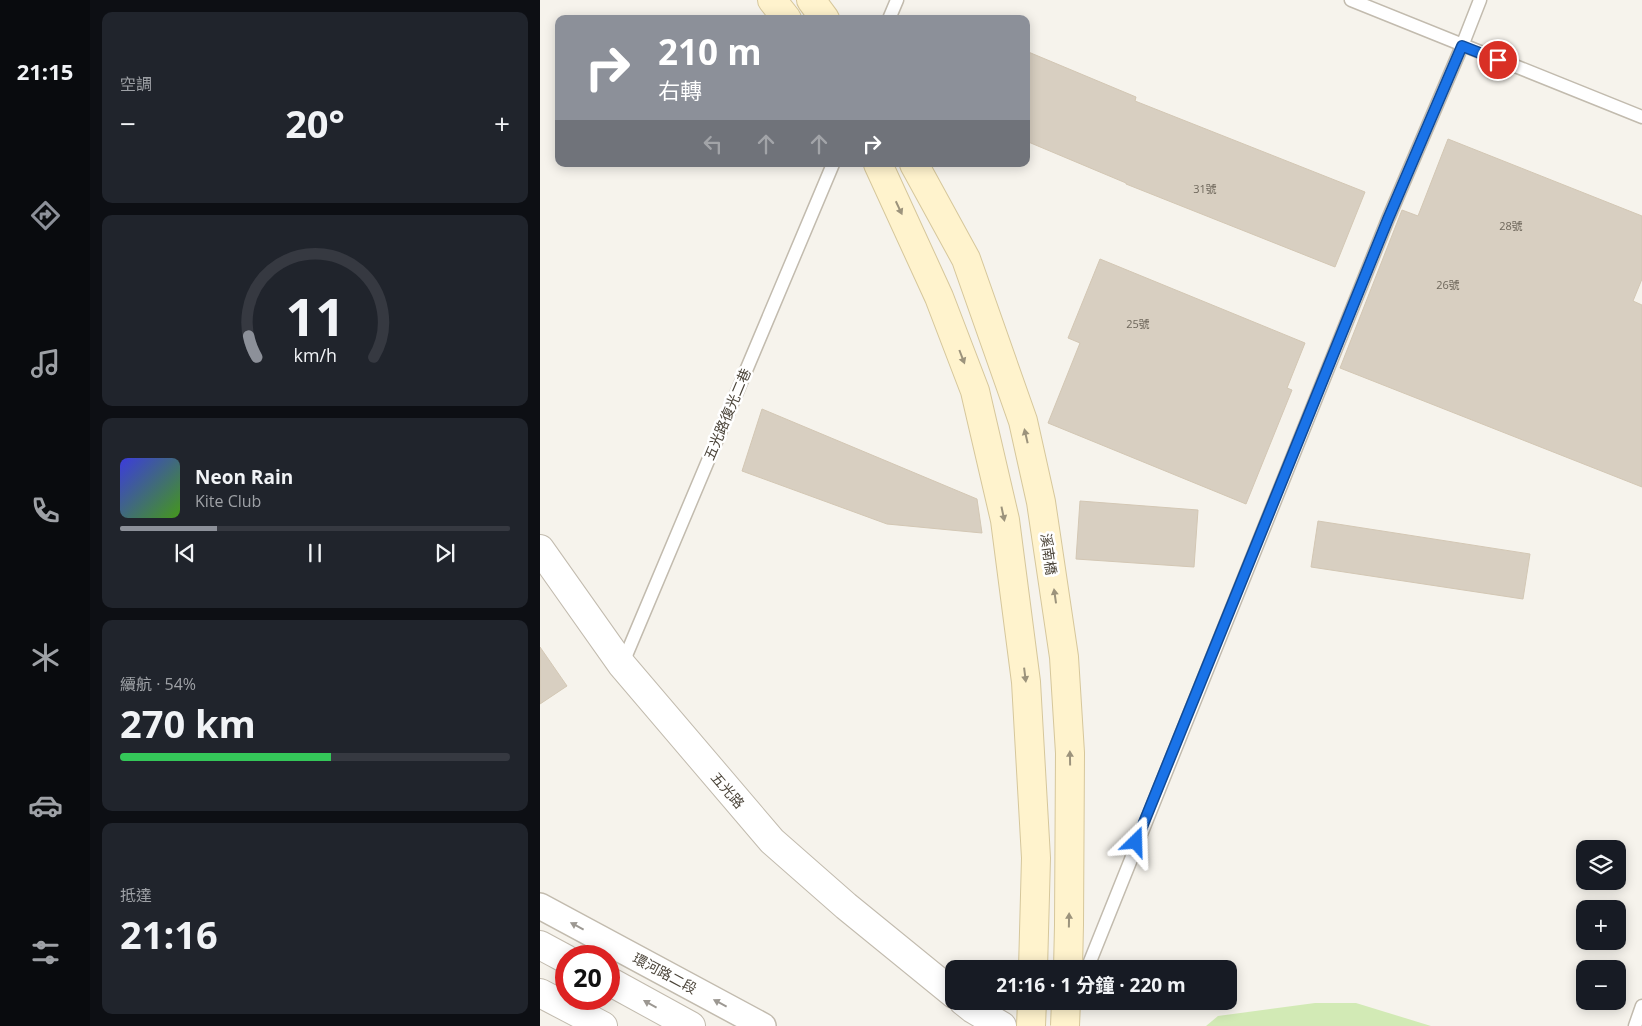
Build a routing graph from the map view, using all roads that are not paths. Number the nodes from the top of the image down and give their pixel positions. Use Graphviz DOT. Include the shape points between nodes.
graph roads {
  1 [pos="772,0"];
  2 [pos="811,0"];
  3 [pos="897,0"];
  4 [pos="1351,0"];
  5 [pos="1480,0"];
  6 [pos="784,15"];
  7 [pos="822,15"];
  8 [pos="891,15"];
  9 [pos="1462,46"];
  10 [pos="1642,117"];
  11 [pos="832,167"];
  12 [pos="879,167"];
  13 [pos="916,167"];
  14 [pos="540,549"];
  15 [pos="622,665"];
  16 [pos="540,906"];
  17 [pos="540,945"];
  18 [pos="555,953"];
  19 [pos="1032,960"];
  20 [pos="1068,960"];
  21 [pos="1091,960"];
  22 [pos="945,987"];
  23 [pos="620,988"];
  24 [pos="540,993"];
  25 [pos="1642,1006"];
  26 [pos="975,1010"];
  27 [pos="1032,1010"];
  28 [pos="1066,1010"];
  29 [pos="1071,1010"];
  30 [pos="603,1026"];
  31 [pos="691,1026"];
  32 [pos="763,1026"];
  33 [pos="1002,1026"];
  34 [pos="1031,1026"];
  35 [pos="1065,1026"];
  36 [pos="1635,1026"];
  1 -- 6 [label="main road"];
  2 -- 7 [label="main road"];
  3 -- 8 [label="lane"];
  4 -- 9 [label="lane"];
  5 -- 9 [label="lane"];
  9 -- 10 [label="lane"];
  9 -- 21 [label="lane" via="1388,219"];
  11 -- 15 [label="lane, 五光路復光二巷"];
  12 -- 19 [label="main road, one-way" via="940,297 975,391 1005,520 1026,682 1036,858"];
  20 -- 13 [label="main road, 溪南橋, one-way" via="1070,753 1064,658 1041,502 1022,421 966,259"];
  14 -- 15 [label="street, 五光路"];
  15 -- 22 [label="street, 五光路" via="772,841"];
  32 -- 16 [label="street, 環河路二段, one-way"];
  17 -- 18 [label="street"];
  31 -- 23 [label="street, one-way"];
  24 -- 30 [label="street"];
  25 -- 36 [label="lane"];
  26 -- 33 [label="street"];
  27 -- 34 [label="main road"];
  28 -- 35 [label="main road, bridge"];
  29 -- 35 [label="lane"];
}
